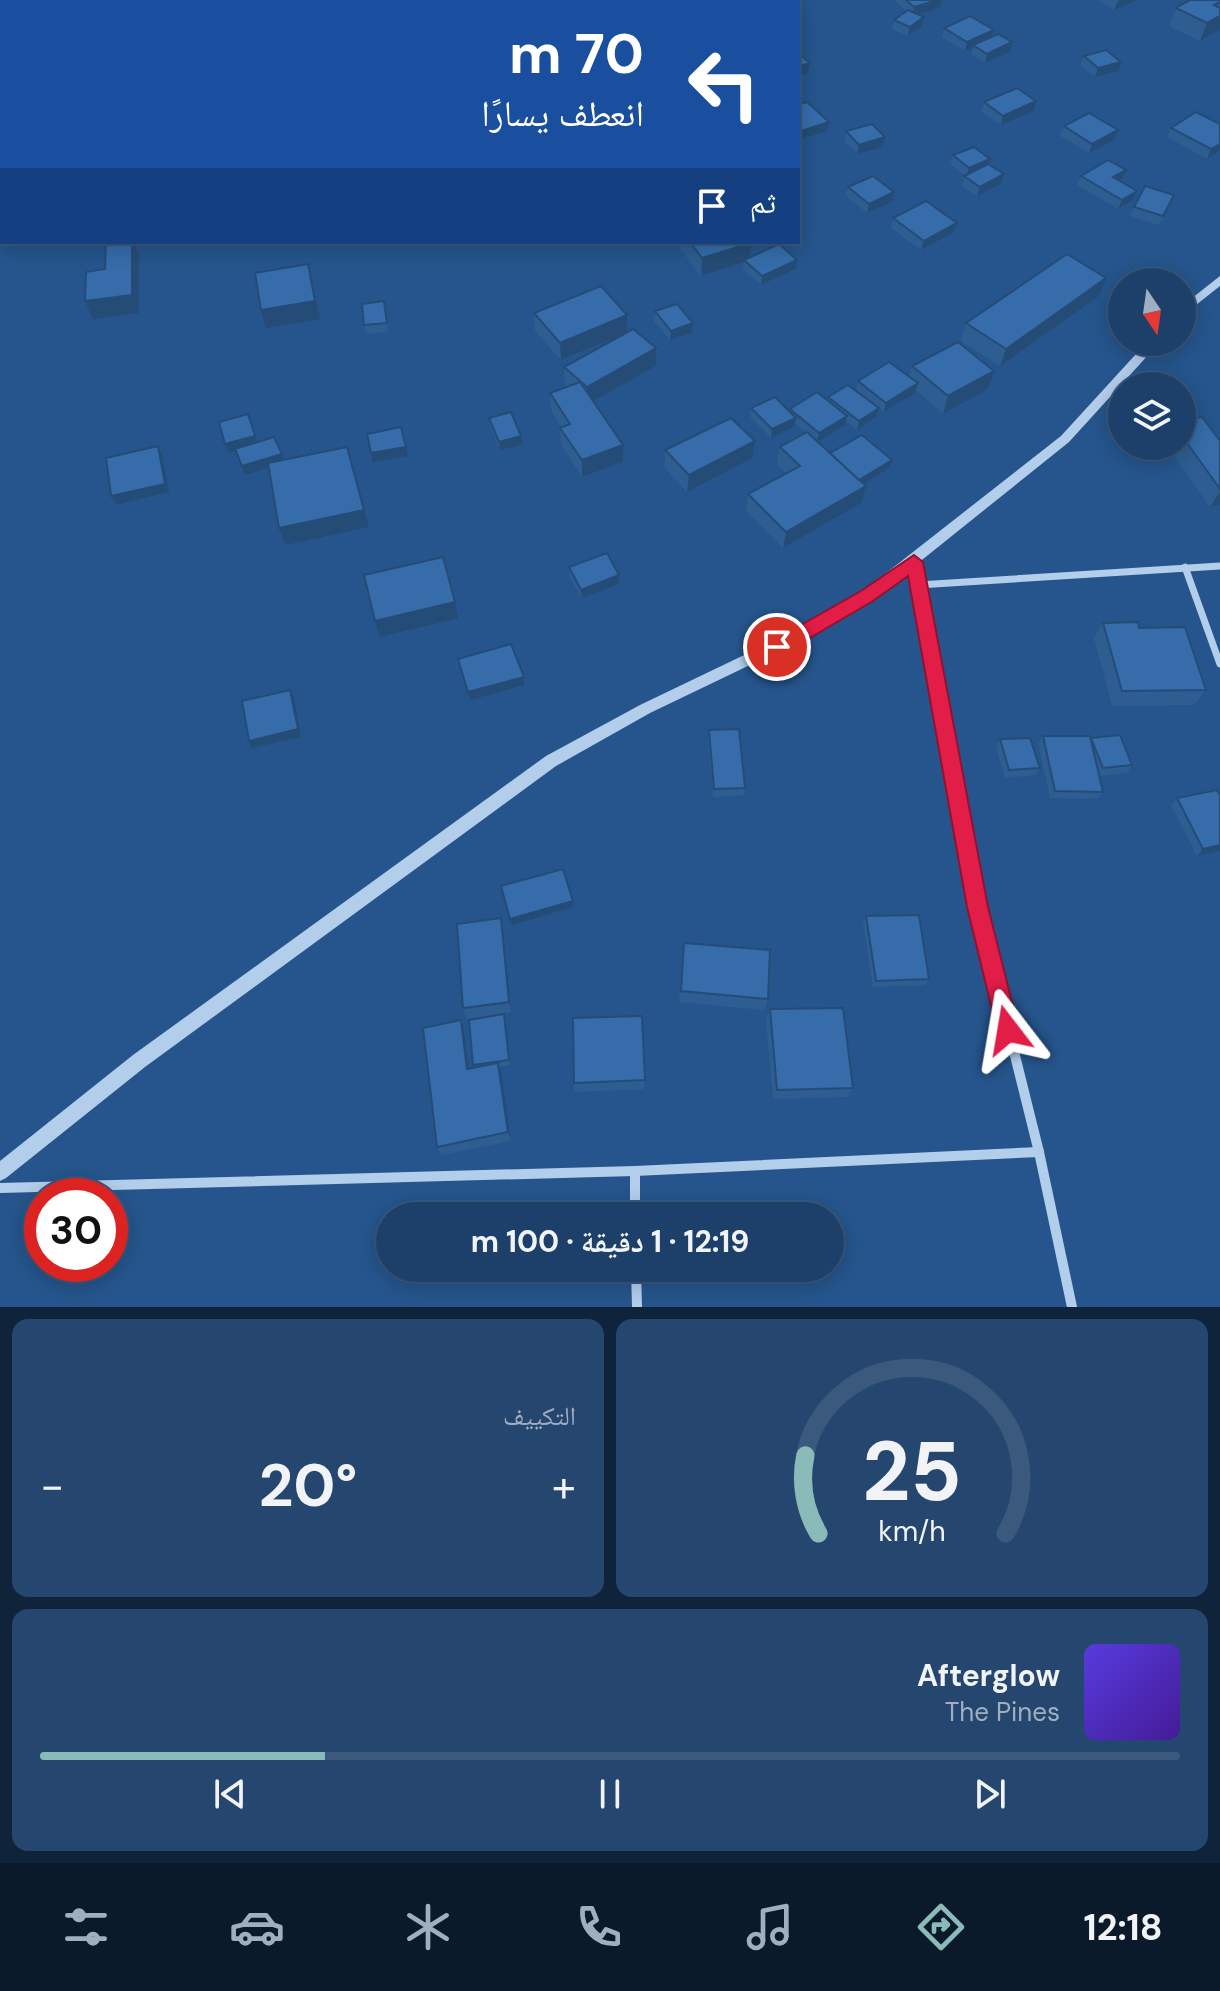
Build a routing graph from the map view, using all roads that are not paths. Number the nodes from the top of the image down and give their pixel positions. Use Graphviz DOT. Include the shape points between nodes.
graph roads {
  1 [pos="1220,280"];
  2 [pos="1196,300"];
  3 [pos="1141,356"];
  4 [pos="914,562"];
  5 [pos="1220,566"];
  6 [pos="1185,567"];
  7 [pos="918,585"];
  8 [pos="1220,664"];
  9 [pos="1039,1152"];
  10 [pos="635,1171"];
  11 [pos="0,1172"];
  12 [pos="0,1188"];
  13 [pos="635,1202"];
  14 [pos="636,1282"];
  15 [pos="637,1307"];
  16 [pos="1072,1307"];
  1 -- 2 [label="street"];
  3 -- 4 [label="street" via="1065,439"];
  4 -- 7 [label="street"];
  4 -- 11 [label="street" via="820,625 551,761 139,1061"];
  5 -- 6 [label="street"];
  6 -- 7 [label="street"];
  6 -- 8 [label="street"];
  7 -- 9 [label="street" via="978,907"];
  9 -- 10 [label="street"];
  9 -- 16 [label="street"];
  10 -- 12 [label="street"];
  10 -- 13 [label="street"];
  14 -- 15 [label="street"];
}
